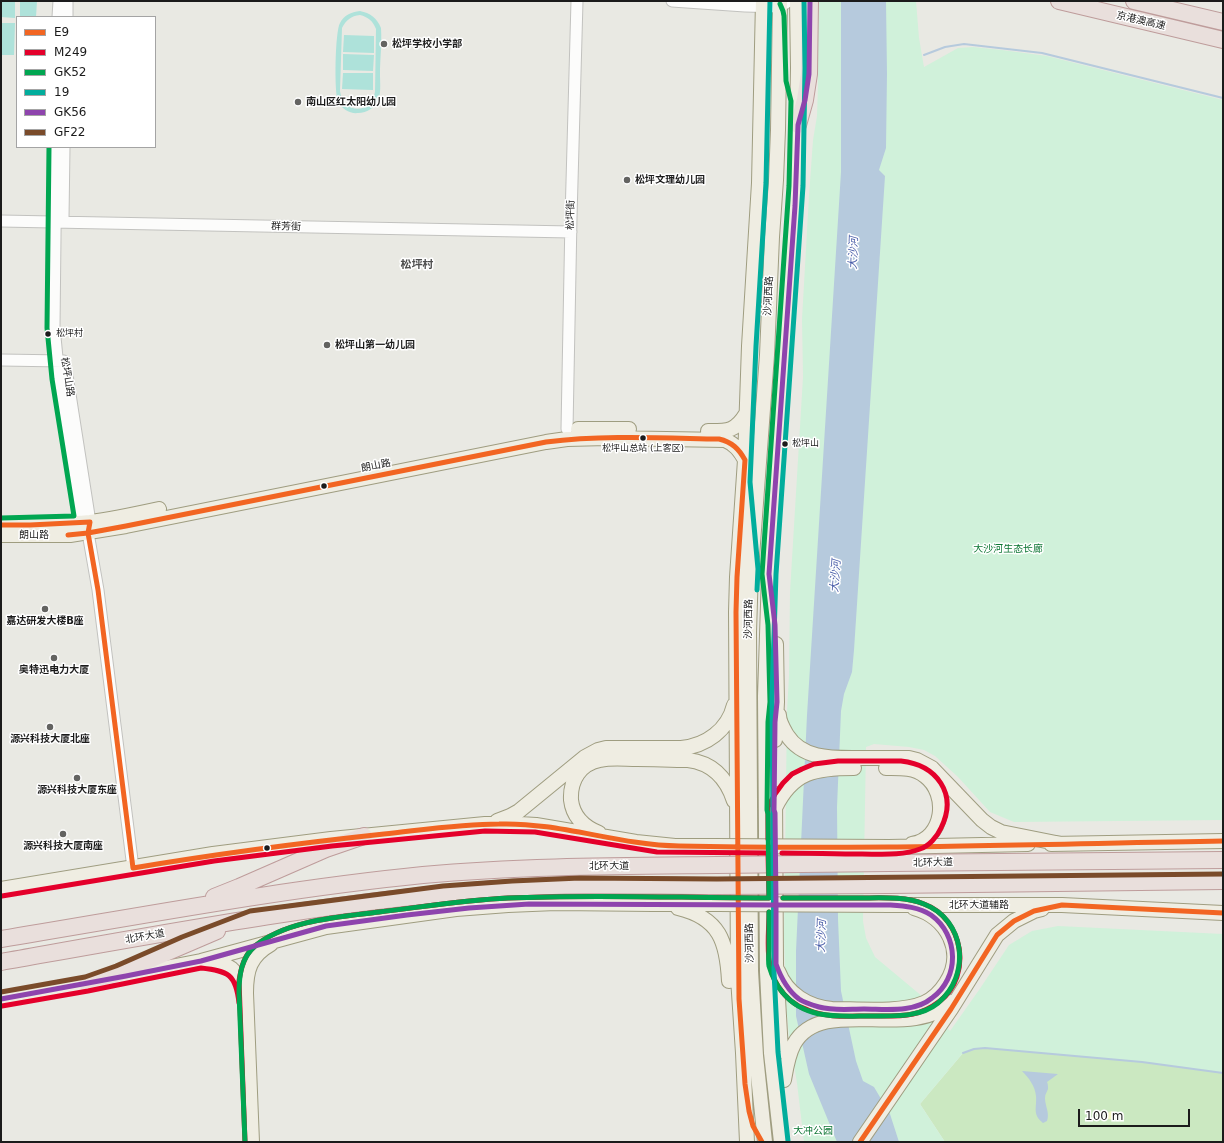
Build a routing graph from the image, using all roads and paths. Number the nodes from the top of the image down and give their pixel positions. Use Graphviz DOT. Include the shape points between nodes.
graph roads {
  1 [pos="59,1"];
  2 [pos="67,1"];
  3 [pos="577,1"];
  4 [pos="672,1"];
  5 [pos="810,1"];
  6 [pos="1060,1"];
  7 [pos="1134,1"];
  8 [pos="787,2"];
  9 [pos="763,4"];
  10 [pos="58,16"];
  11 [pos="67,16"];
  12 [pos="1223,22"];
  13 [pos="1223,40"];
  14 [pos="798,125"];
  15 [pos="56,148"];
  16 [pos="64,148"];
  17 [pos="1,222"];
  18 [pos="59,223"];
  19 [pos="571,232"];
  20 [pos="772,237"];
  21 [pos="771,252"];
  22 [pos="787,318"];
  23 [pos="749,346"];
  24 [pos="1,360"];
  25 [pos="61,361"];
  26 [pos="746,414"];
  27 [pos="567,429"];
  28 [pos="744,460"];
  29 [pos="743,482"];
  30 [pos="1,525"];
  31 [pos="87,526"];
  32 [pos="1,534"];
  33 [pos="751,570"];
  34 [pos="769,574"];
  35 [pos="736,692"];
  36 [pos="777,702"];
  37 [pos="607,754"];
  38 [pos="681,754"];
  39 [pos="902,763"];
  40 [pos="774,810"];
  41 [pos="737,812"];
  42 [pos="485,824"];
  43 [pos="364,836"];
  44 [pos="612,838"];
  45 [pos="1223,841"];
  46 [pos="1061,844"];
  47 [pos="889,847"];
  48 [pos="1223,860"];
  49 [pos="134,868"];
  50 [pos="1223,881"];
  51 [pos="1,889"];
  52 [pos="660,904"];
  53 [pos="1062,904"];
  54 [pos="890,905"];
  55 [pos="158,913"];
  56 [pos="1223,913"];
  57 [pos="252,918"];
  58 [pos="284,938"];
  59 [pos="1,939"];
  60 [pos="201,961"];
  61 [pos="1,962"];
  62 [pos="776,964"];
  63 [pos="87,984"];
  64 [pos="964,988"];
  65 [pos="246,993"];
  66 [pos="1,999"];
  67 [pos="784,1080"];
  68 [pos="745,1084"];
  69 [pos="252,1142"];
  70 [pos="747,1142"];
  71 [pos="762,1142"];
  72 [pos="765,1142"];
  73 [pos="782,1142"];
  74 [pos="790,1142"];
  75 [pos="860,1142"];
  1 -- 10 [label="street"];
  2 -- 11 [label="street"];
  3 -- 19 [label="street, 松坪街"];
  4 -- 9 [label="street"];
  5 -- 14 [label="highway" via="809,74"];
  6 -- 13 [label="highway, 京港澳高速"];
  7 -- 12 [label="highway, 京港澳高速"];
  8 -- 9 [label="street"];
  8 -- 14 [label="main road, 沙河西路" via="791,15 793,81 798,100"];
  8 -- 20 [label="main road, 沙河西路"];
  9 -- 23 [label="main road" via="759,183"];
  14 -- 22 [label="main road, 沙河西路"];
  15 -- 18 [label="street, 松坪山路"];
  16 -- 18 [label="street, 松坪山路"];
  17 -- 18 [label="street, 群芳街"];
  18 -- 19 [label="street, 群芳街"];
  18 -- 25 [label="street, 松坪山路"];
  19 -- 27 [label="street, 松坪街"];
  20 -- 21 [label="main road, 沙河西路"];
  20 -- 22 [label="main road" via="778,230 787,236 783,288"];
  21 -- 23 [label="main road"];
  21 -- 33 [label="main road, 沙河西路" via="767,355"];
  22 -- 34 [label="main road, 沙河西路"];
  23 -- 26 [label="main road"];
  24 -- 25 [label="street"];
  25 -- 31 [label="street, 松坪山路"];
  26 -- 27 [label="main road, 朗山路" via="739,425 722,431"];
  26 -- 28 [label="main road"];
  27 -- 31 [label="main road, 朗山路"];
  28 -- 29 [label="main road"];
  28 -- 31 [label="main road, 朗山路" via="736,447 724,440 567,439 126,526"];
  29 -- 33 [label="main road"];
  29 -- 35 [label="main road" via="736,596"];
  30 -- 31 [label="main road, 朗山路"];
  31 -- 32 [label="main road, 朗山路" via="70,535"];
  31 -- 49 [label="street, 松坪山路" via="98,590"];
  33 -- 72 [label="main road, 沙河西路" via="750,946 754,1031"];
  34 -- 36 [label="main road" via="776,640"];
  34 -- 73 [label="main road, 沙河西路" via="765,732 766,972 771,1047"];
  35 -- 38 [label="main road" via="732,712 724,726 706,741 690,747"];
  35 -- 41 [label="main road"];
  36 -- 39 [label="main road" via="779,719 789,738 811,754"];
  36 -- 40 [label="main road"];
  37 -- 38 [label="main road"];
  37 -- 42 [label="main road" via="598,750 585,757 519,811"];
  37 -- 44 [label="main road" via="581,769 572,784 571,796 573,808 580,821 588,828"];
  38 -- 41 [label="main road" via="716,771 729,789"];
  39 -- 40 [label="main road" via="820,769 810,772 790,786"];
  39 -- 46 [label="main road" via="917,760 932,768 991,827 1010,835"];
  39 -- 47 [label="main road" via="930,780 936,788 940,811 936,825 926,838 917,843"];
  40 -- 62 [label="main road"];
  41 -- 68 [label="main road" via="738,978"];
  42 -- 43 [label="main road"];
  42 -- 44 [label="main road" via="536,825"];
  43 -- 49 [label="main road" via="213,854"];
  43 -- 55 [label="highway" via="326,849 223,894"];
  44 -- 47 [label="main road, bridge" via="658,845"];
  45 -- 46 [label="main road"];
  46 -- 47 [label="main road"];
  48 -- 55 [label="highway, 北环大道, bridge" via="569,866 424,875 273,894"];
  49 -- 51 [label="main road"];
  50 -- 57 [label="highway, 北环大道, bridge" via="580,885 444,893"];
  52 -- 54 [label="main road, 北环大道辅路, bridge"];
  52 -- 58 [label="main road, 北环大道辅路" via="556,903 456,909 344,924"];
  52 -- 70 [label="main road" via="699,915 716,929 726,949 733,1038"];
  53 -- 54 [label="main road, 北环大道辅路"];
  53 -- 56 [label="main road, 北环大道辅路"];
  53 -- 64 [label="main road" via="1034,911 1005,927"];
  54 -- 62 [label="main road" via="911,907 930,914 946,930 952,942 951,974 944,987 926,1002 909,1008 894,1009 832,1009 816,1006 791,992"];
  55 -- 59 [label="highway, 北环大道"];
  57 -- 61 [label="highway, 北环大道"];
  57 -- 63 [label="highway"];
  58 -- 60 [label="main road, 北环大道辅路"];
  58 -- 65 [label="main road" via="259,952 253,959 246,978"];
  60 -- 63 [label="main road, 北环大道辅路"];
  60 -- 65 [label="main road" via="216,963 233,970"];
  62 -- 67 [label="main road"];
  63 -- 66 [label="main road, 北环大道辅路"];
  64 -- 67 [label="main road" via="946,1007 918,1018 829,1020 821,1023 806,1031 794,1043"];
  64 -- 75 [label="main road"];
  65 -- 69 [label="main road"];
  67 -- 74 [label="main road"];
  68 -- 70 [label="main road"];
  68 -- 71 [label="main road" via="751,1121"];
}
